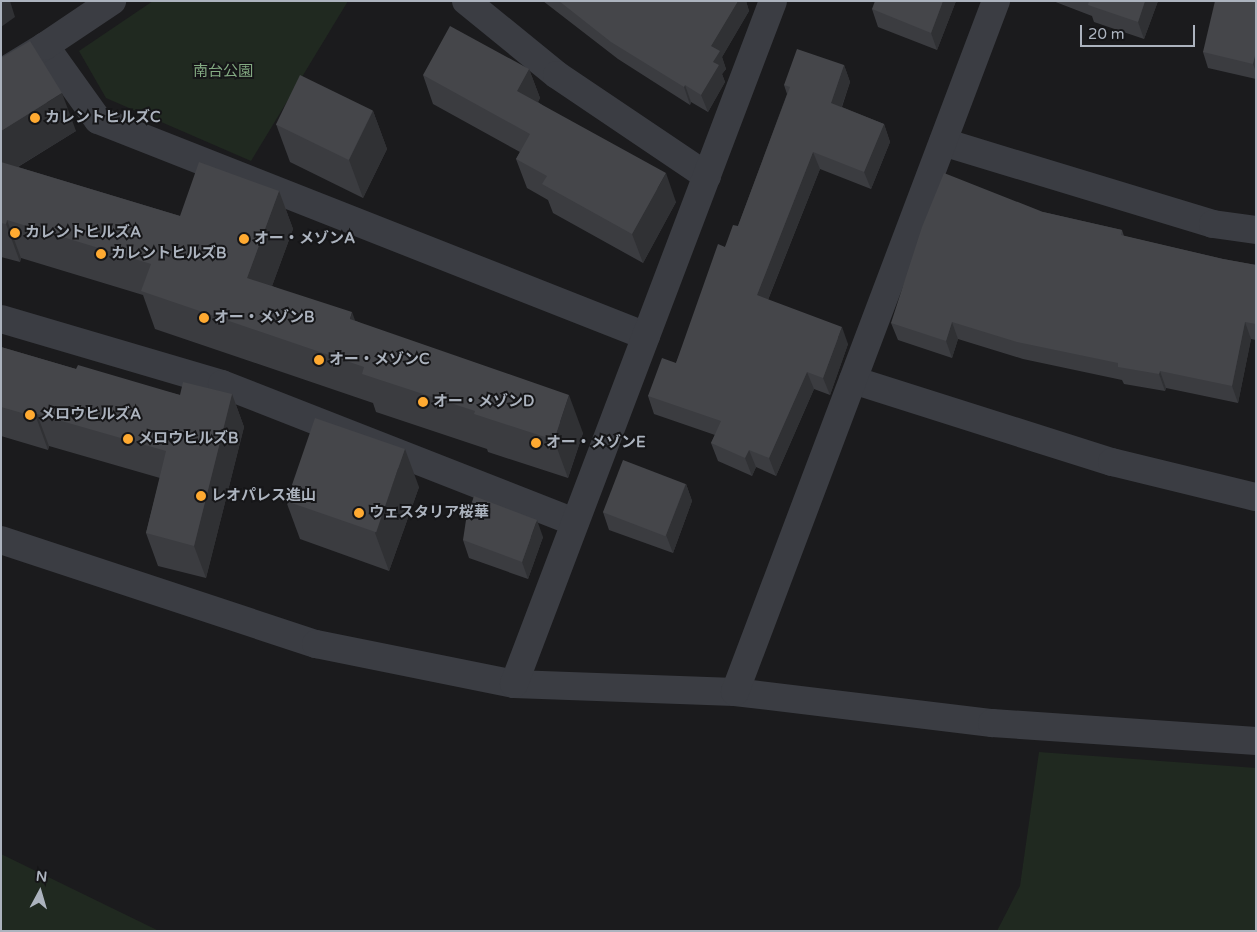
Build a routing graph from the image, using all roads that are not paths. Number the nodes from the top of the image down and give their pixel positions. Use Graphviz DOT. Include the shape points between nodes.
graph roads {
  1 [pos="112,1"];
  2 [pos="466,1"];
  3 [pos="773,1"];
  4 [pos="996,1"];
  5 [pos="45,46"];
  6 [pos="1,72"];
  7 [pos="943,142"];
  8 [pos="707,176"];
  9 [pos="1256,230"];
  10 [pos="1,319"];
  11 [pos="646,336"];
  12 [pos="853,380"];
  13 [pos="1256,497"];
  14 [pos="575,522"];
  15 [pos="1,540"];
  16 [pos="514,684"];
  17 [pos="735,692"];
  18 [pos="1256,741"];
  1 -- 5 [label="street"];
  2 -- 8 [label="street" via="557,75"];
  3 -- 8 [label="street"];
  4 -- 7 [label="street"];
  5 -- 6 [label="street"];
  5 -- 11 [label="street" via="98,120"];
  7 -- 9 [label="street" via="1213,224"];
  7 -- 12 [label="street"];
  8 -- 11 [label="street"];
  10 -- 14 [label="street" via="222,384"];
  11 -- 14 [label="street"];
  12 -- 13 [label="street" via="1112,462"];
  12 -- 17 [label="street"];
  14 -- 16 [label="street"];
  15 -- 16 [label="street" via="316,644"];
  16 -- 17 [label="street"];
  17 -- 18 [label="street" via="992,722"];
}
